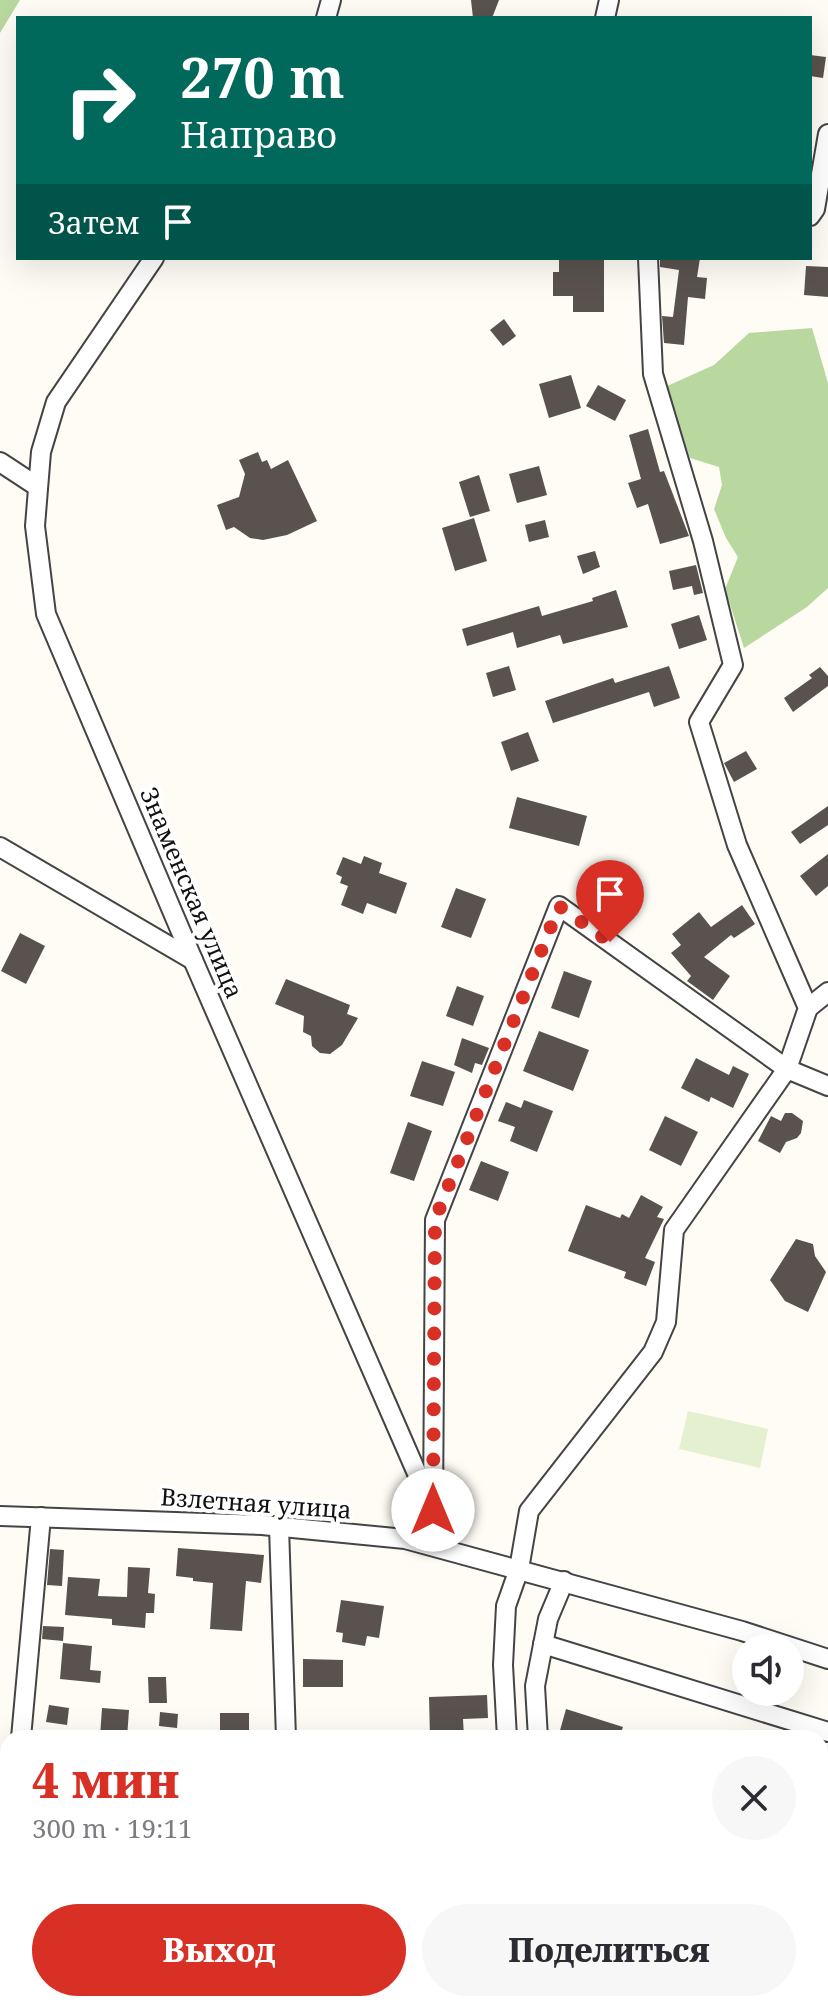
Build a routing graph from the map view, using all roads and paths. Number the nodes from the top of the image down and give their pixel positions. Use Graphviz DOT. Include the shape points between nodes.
graph roads {
  1 [pos="828,134"];
  2 [pos="812,213"];
  3 [pos="153,260"];
  4 [pos="648,260"];
  5 [pos="0,462"];
  6 [pos="38,487"];
  7 [pos="0,847"];
  8 [pos="193,960"];
  9 [pos="828,992"];
  10 [pos="808,1008"];
  11 [pos="787,1069"];
  12 [pos="828,1086"];
  13 [pos="433,1510"];
  14 [pos="0,1516"];
  15 [pos="41,1517"];
  16 [pos="279,1527"];
  17 [pos="443,1548"];
  18 [pos="519,1569"];
  19 [pos="564,1581"];
  20 [pos="543,1644"];
  21 [pos="828,1659"];
  22 [pos="22,1730"];
  23 [pos="286,1730"];
  24 [pos="507,1730"];
  25 [pos="538,1730"];
  26 [pos="822,1730"];
  1 -- 2 [label="street"];
  3 -- 6 [label="street, Знаменская улица" via="56,402 41,452"];
  4 -- 10 [label="street" via="653,374 733,665 699,722 737,845"];
  5 -- 6 [label="street"];
  6 -- 8 [label="street, Знаменская улица" via="35,526 46,614"];
  7 -- 8 [label="street"];
  8 -- 13 [label="street, Знаменская улица"];
  9 -- 10 [label="street"];
  10 -- 11 [label="street"];
  11 -- 12 [label="street"];
  11 -- 13 [label="street" via="559,906 435,1220"];
  11 -- 18 [label="street" via="674,1230 666,1322 653,1352 529,1511"];
  13 -- 17 [label="street, Знаменская улица"];
  14 -- 15 [label="street, Взлетная улица"];
  15 -- 16 [label="street, Взлетная улица"];
  15 -- 22 [label="street"];
  16 -- 17 [label="street, Взлетная улица" via="405,1539"];
  16 -- 23 [label="street"];
  17 -- 18 [label="street, Взлетная улица"];
  18 -- 19 [label="street, Взлетная улица"];
  18 -- 24 [label="street" via="506,1606"];
  19 -- 20 [label="street"];
  19 -- 21 [label="street, Взлетная улица"];
  20 -- 25 [label="street" via="535,1686"];
  20 -- 26 [label="street"];
}
